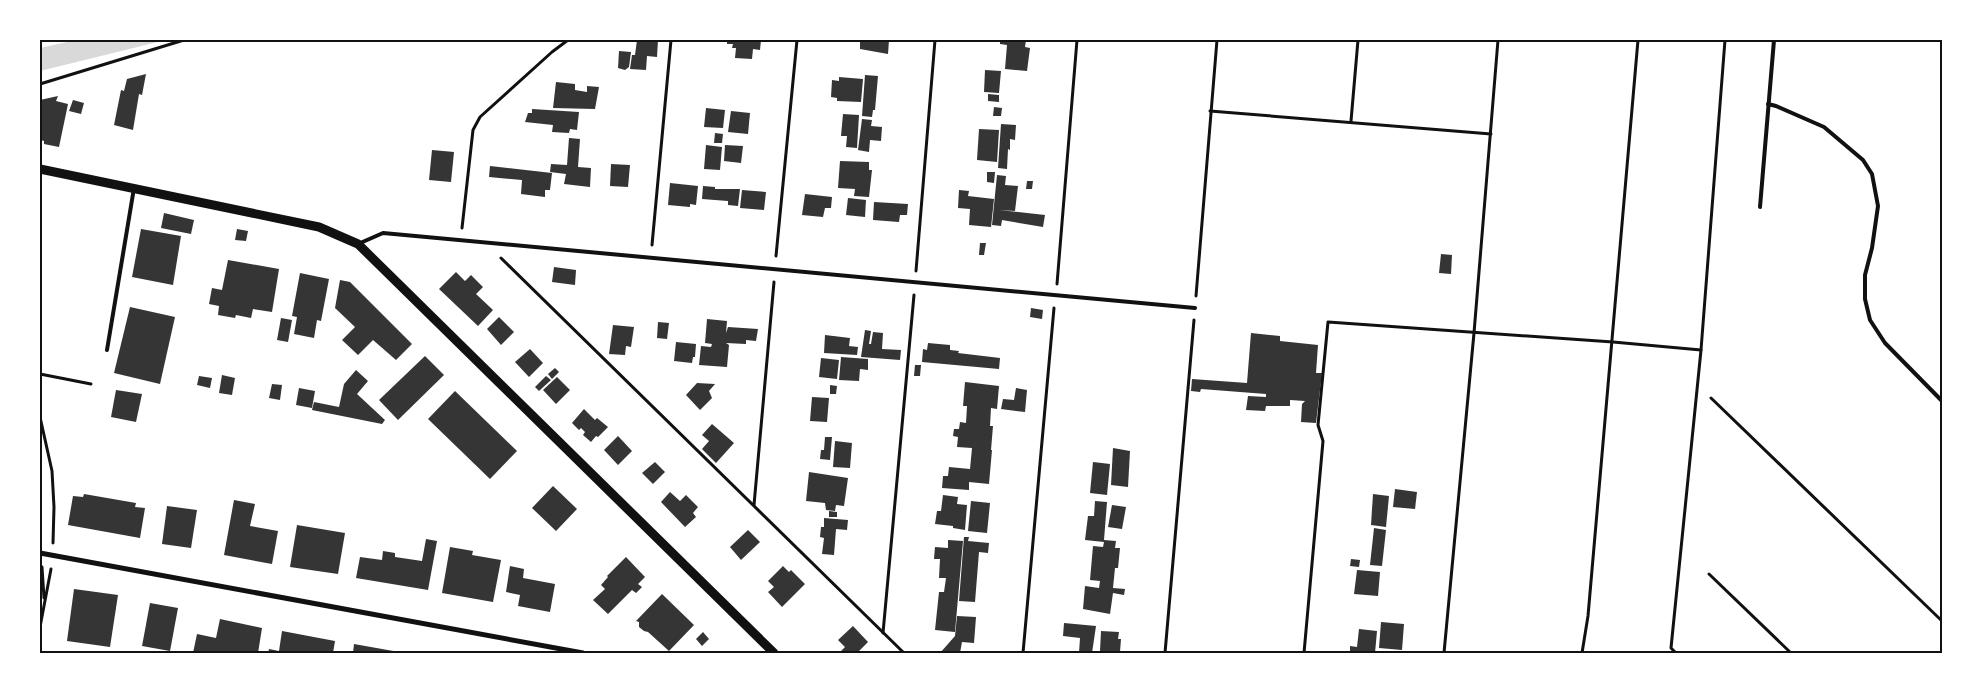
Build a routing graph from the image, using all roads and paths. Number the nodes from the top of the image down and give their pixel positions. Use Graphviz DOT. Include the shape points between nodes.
graph roads {
  1 [pos="184,40"];
  2 [pos="568,40"];
  3 [pos="671,40"];
  4 [pos="935,40"];
  5 [pos="1077,40"];
  6 [pos="1217,40"];
  7 [pos="1358,40"];
  8 [pos="1498,40"];
  9 [pos="1638,40"];
  10 [pos="1726,40"];
  11 [pos="1774,40"];
  12 [pos="40,84"];
  13 [pos="1768,104"];
  14 [pos="1210,111"];
  15 [pos="1351,121"];
  16 [pos="1490,134"];
  17 [pos="40,169"];
  18 [pos="134,188"];
  19 [pos="1760,207"];
  20 [pos="460,240"];
  21 [pos="486,243"];
  22 [pos="358,244"];
  23 [pos="650,258"];
  24 [pos="915,282"];
  25 [pos="1056,294"];
  26 [pos="1195,308"];
  27 [pos="1474,333"];
  28 [pos="1612,342"];
  29 [pos="106,350"];
  30 [pos="1701,350"];
  31 [pos="40,374"];
  32 [pos="91,384"];
  33 [pos="1711,398"];
  34 [pos="1942,401"];
  35 [pos="40,417"];
  36 [pos="53,546"];
  37 [pos="40,553"];
  38 [pos="52,566"];
  39 [pos="42,567"];
  40 [pos="1709,574"];
  41 [pos="44,604"];
  42 [pos="1942,620"];
  43 [pos="40,627"];
  44 [pos="883,632"];
  45 [pos="583,653"];
  46 [pos="774,653"];
  47 [pos="904,653"];
  48 [pos="1023,653"];
  49 [pos="1165,653"];
  50 [pos="1304,653"];
  51 [pos="1444,653"];
  52 [pos="1582,653"];
  53 [pos="1676,653"];
  54 [pos="1791,653"];
  1 -- 12 [label="path"];
  2 -- 20 [label="path" via="480,117 473,130"];
  3 -- 23 [label="path"];
  4 -- 24 [label="path"];
  5 -- 25 [label="path"];
  6 -- 14 [label="path"];
  7 -- 15 [label="path"];
  8 -- 16 [label="path"];
  9 -- 28 [label="path"];
  10 -- 30 [label="path"];
  11 -- 13 [label="lane"];
  13 -- 19 [label="lane"];
  13 -- 34 [label="lane" via="1824,127 1863,160 1872,174 1878,206 1866,275 1865,299 1870,320 1886,343"];
  14 -- 15 [label="path"];
  14 -- 26 [label="path"];
  15 -- 16 [label="path"];
  16 -- 27 [label="path"];
  17 -- 18 [label="street"];
  18 -- 22 [label="street" via="319,227"];
  18 -- 29 [label="lane"];
  20 -- 21 [label="lane"];
  20 -- 22 [label="lane" via="383,234"];
  21 -- 23 [label="lane"];
  21 -- 44 [label="path"];
  22 -- 46 [label="street"];
  23 -- 24 [label="lane"];
  24 -- 25 [label="lane"];
  24 -- 44 [label="path"];
  25 -- 26 [label="lane"];
  25 -- 48 [label="path"];
  26 -- 49 [label="path"];
  27 -- 28 [label="path"];
  27 -- 50 [label="path" via="1328,322 1318,425 1323,441"];
  27 -- 51 [label="path"];
  28 -- 30 [label="path"];
  28 -- 52 [label="path"];
  30 -- 53 [label="path" via="1671,648"];
  31 -- 32 [label="path"];
  33 -- 42 [label="path"];
  35 -- 36 [label="path" via="52,471"];
  37 -- 45 [label="street"];
  38 -- 41 [label="path"];
  39 -- 41 [label="path"];
  40 -- 54 [label="path"];
  41 -- 43 [label="path"];
  44 -- 47 [label="path"];
}
